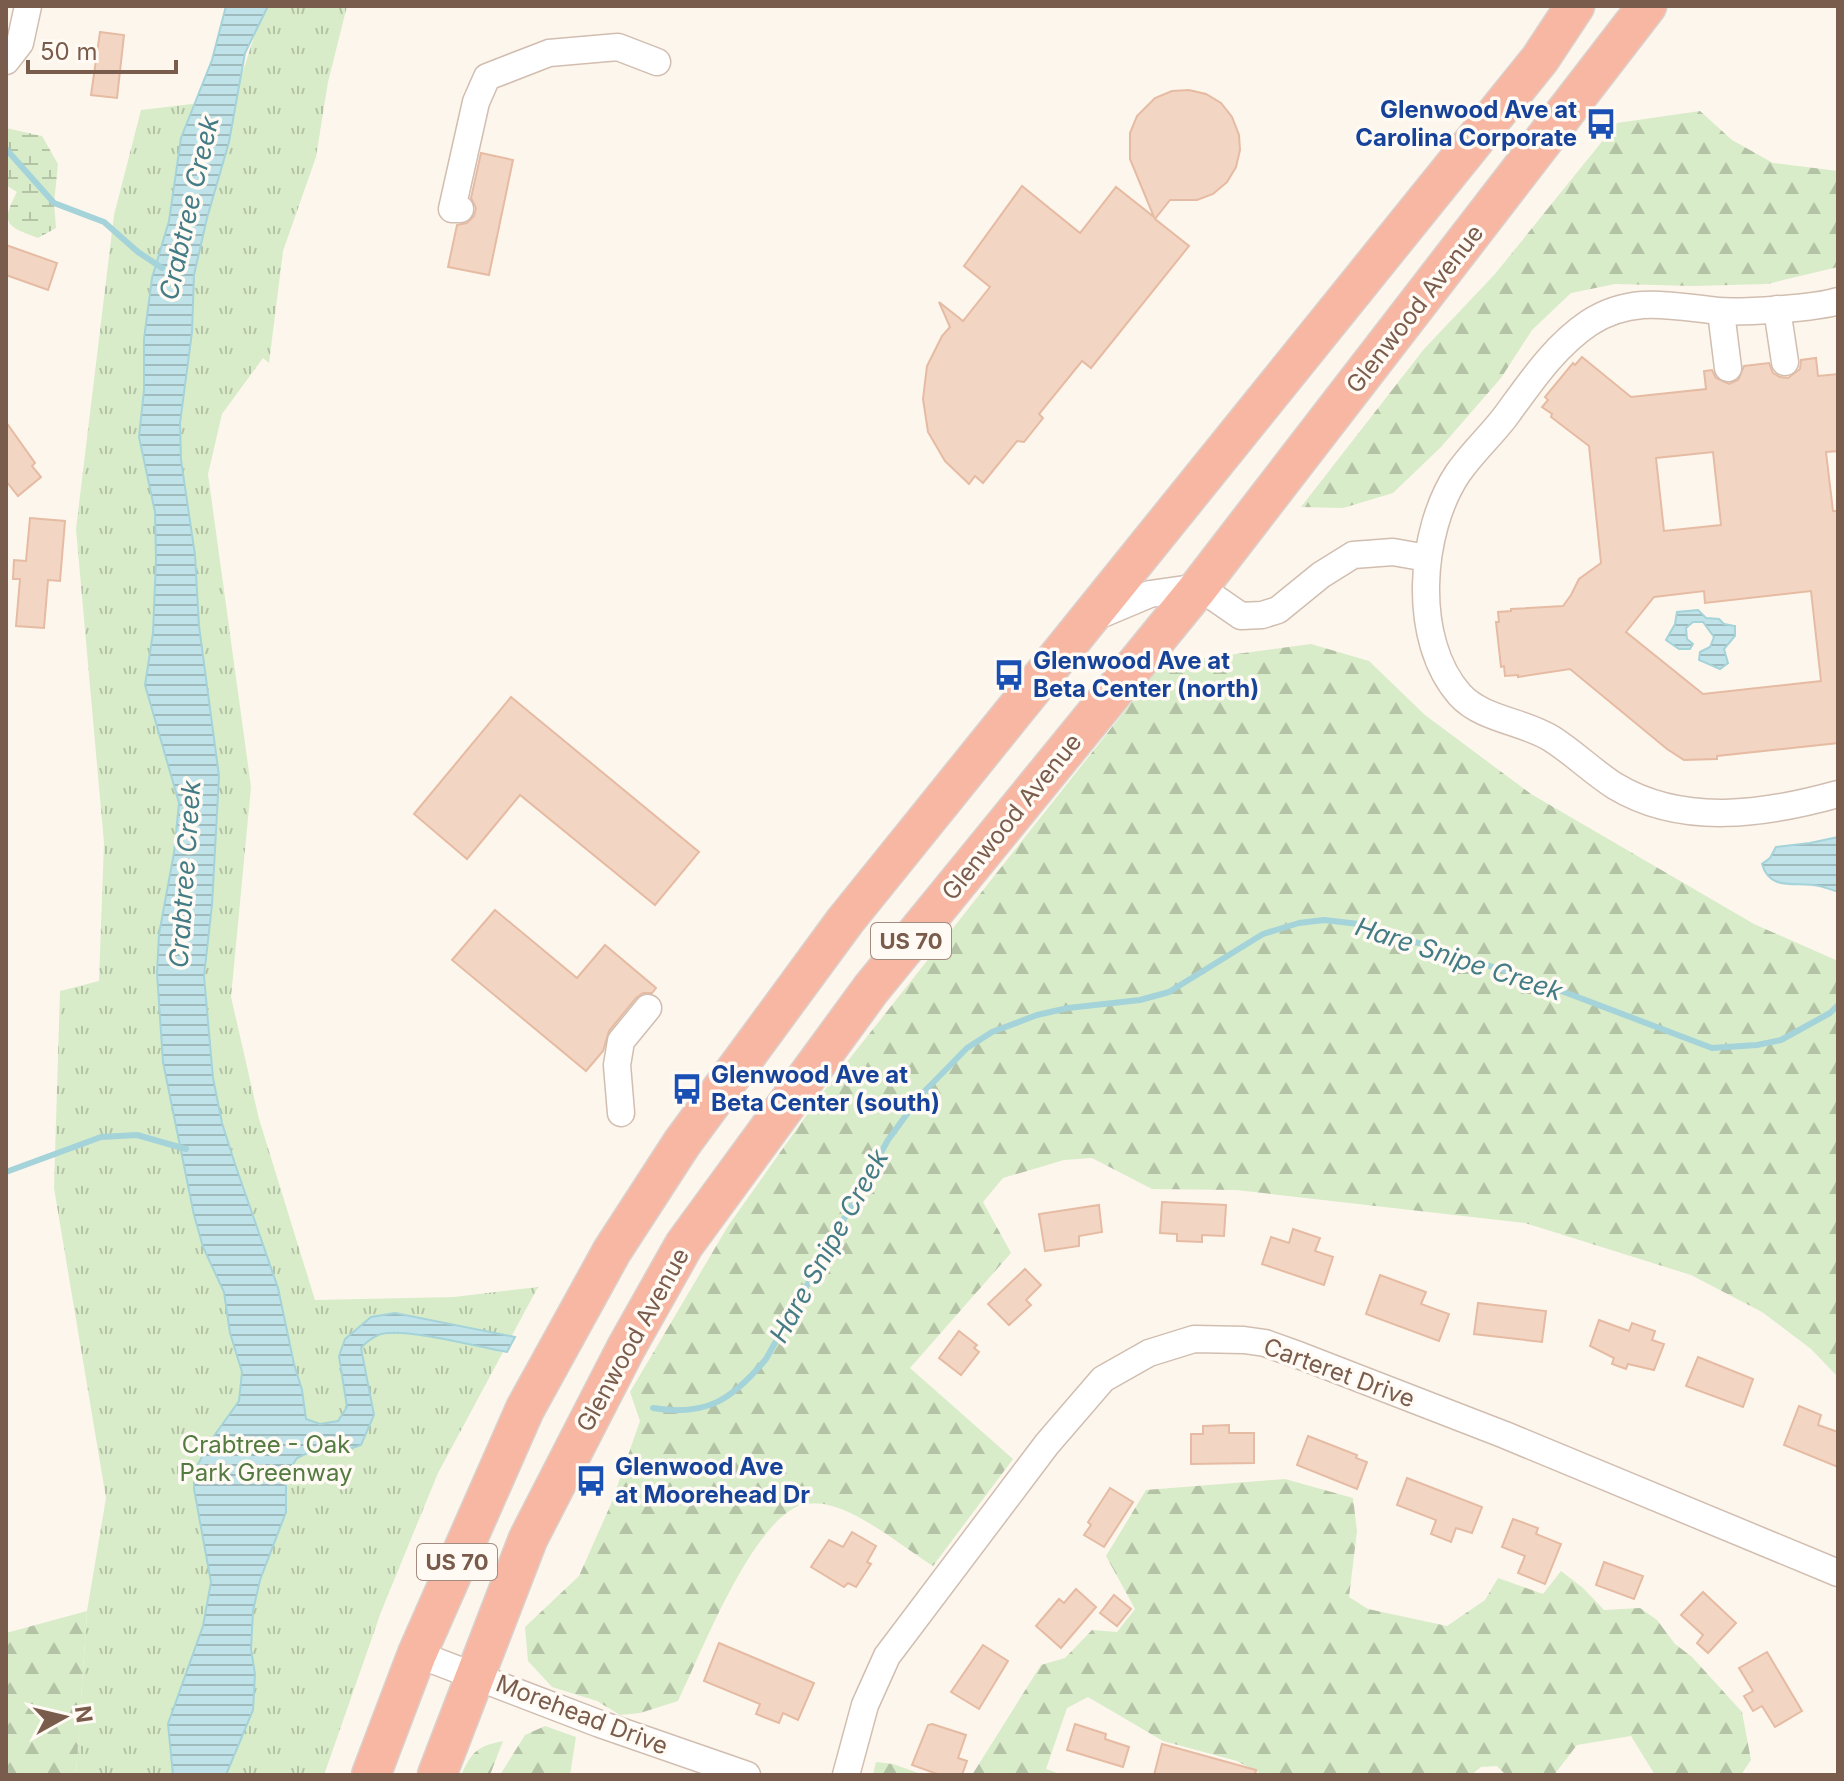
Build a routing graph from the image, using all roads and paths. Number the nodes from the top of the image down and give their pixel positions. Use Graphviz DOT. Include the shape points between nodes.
graph roads {
  1 [pos="28,6"];
  2 [pos="1575,6"];
  3 [pos="1634,12"];
  4 [pos="6,61"];
  5 [pos="657,62"];
  6 [pos="460,209"];
  7 [pos="1838,301"];
  8 [pos="1777,309"];
  9 [pos="1721,312"];
  10 [pos="1785,362"];
  11 [pos="1728,368"];
  12 [pos="1427,558"];
  13 [pos="1199,587"];
  14 [pos="1090,619"];
  15 [pos="1838,794"];
  16 [pos="648,1008"];
  17 [pos="621,1113"];
  18 [pos="1838,1573"];
  19 [pos="417,1654"];
  20 [pos="474,1675"];
  21 [pos="371,1775"];
  22 [pos="437,1775"];
  23 [pos="747,1775"];
  24 [pos="846,1775"];
  1 -- 4 [label="street" via="20,43"];
  2 -- 14 [label="highway, US 70" via="1540,59"];
  3 -- 13 [label="highway, Glenwood Avenue / US 70"];
  5 -- 6 [label="street" via="618,47 549,53 487,77 476,102 452,209"];
  7 -- 8 [label="street"];
  8 -- 9 [label="street"];
  8 -- 10 [label="street"];
  9 -- 11 [label="street"];
  9 -- 12 [label="street" via="1666,303 1639,305 1615,310 1572,336 1457,474 1440,506"];
  12 -- 13 [label="street" via="1393,552 1353,555 1278,610 1262,615 1241,616"];
  12 -- 15 [label="street" via="1427,603 1440,664 1463,698 1481,710 1538,730 1613,785 1669,809 1767,810"];
  13 -- 14 [label="street" via="1150,594"];
  13 -- 20 [label="highway, Glenwood Avenue / US 70" via="871,989 684,1245 528,1539"];
  14 -- 19 [label="highway, US 70" via="845,921 682,1143 612,1251 525,1409"];
  16 -- 17 [label="street" via="621,1041"];
  18 -- 24 [label="street, Carteret Drive" via="1301,1356 1254,1342 1194,1339 1149,1353 1103,1379 1047,1444 887,1656 865,1705"];
  19 -- 20 [label="street, Morehead Drive"];
  19 -- 21 [label="highway, US 70"];
  20 -- 22 [label="highway, Glenwood Avenue / US 70"];
  20 -- 23 [label="street, Morehead Drive"];
}
